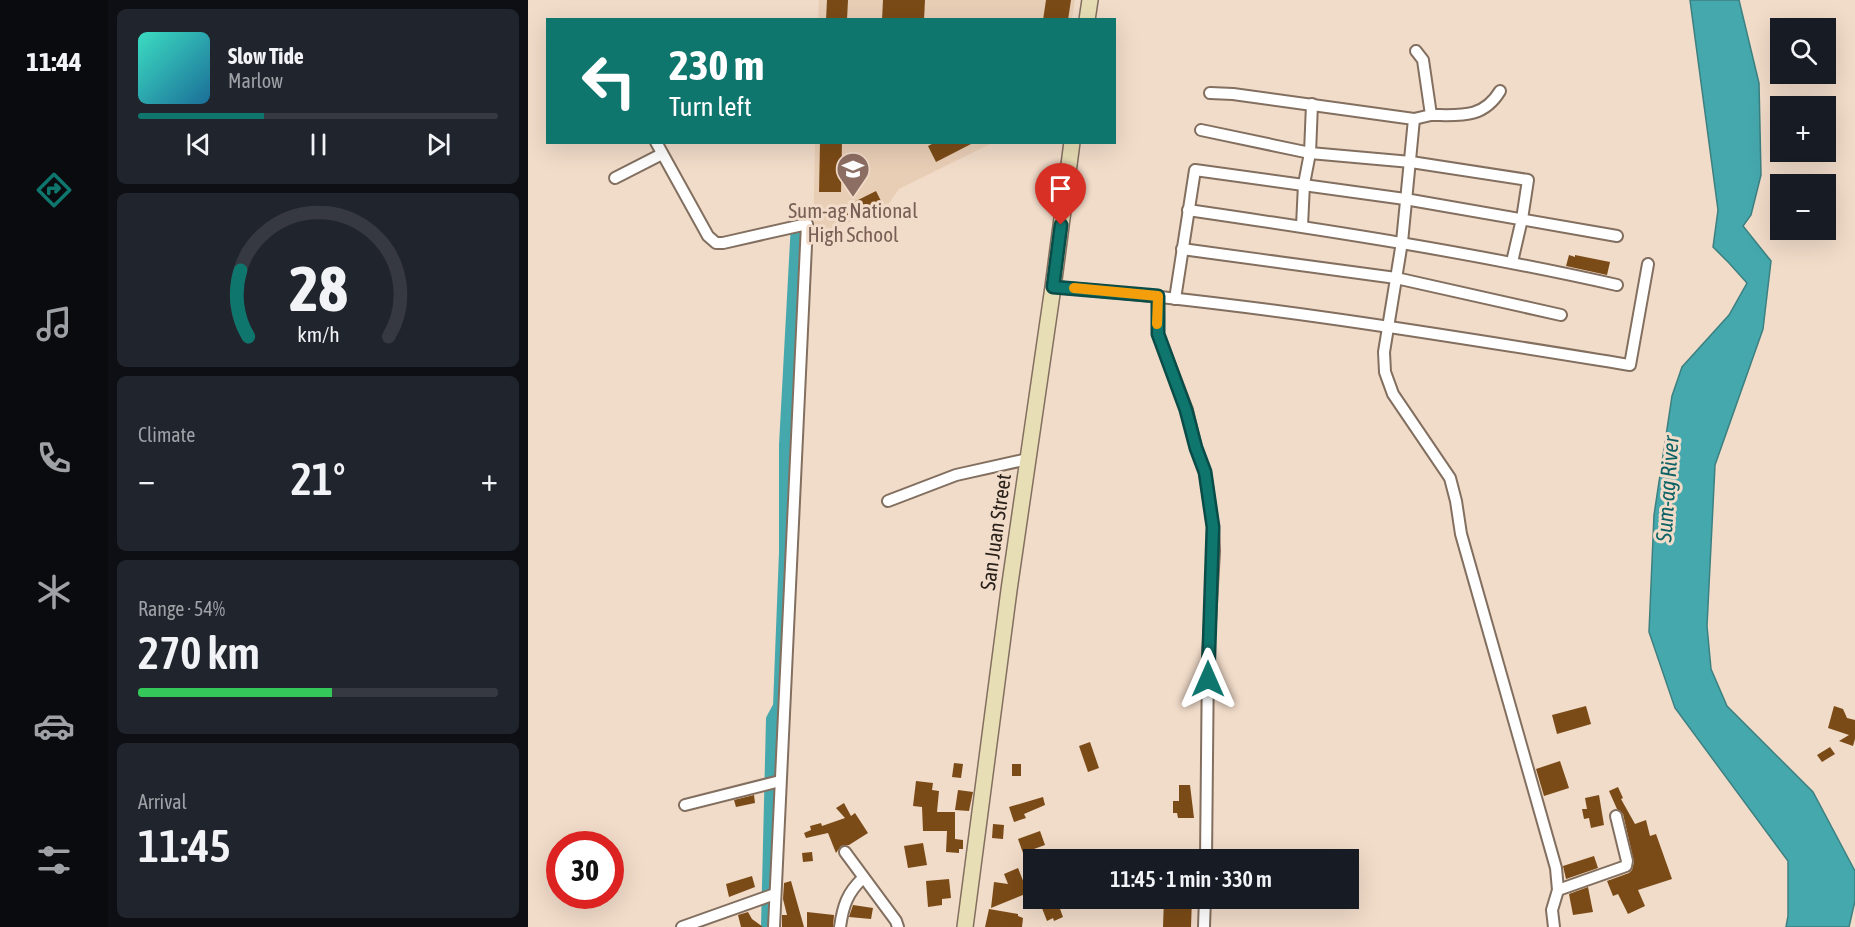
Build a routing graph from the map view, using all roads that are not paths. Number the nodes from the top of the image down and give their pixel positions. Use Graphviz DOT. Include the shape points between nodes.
graph roads {
  1 [pos="1090,0"];
  2 [pos="1087,18"];
  3 [pos="1416,51"];
  4 [pos="1500,91"];
  5 [pos="1210,93"];
  6 [pos="1312,104"];
  7 [pos="1431,115"];
  8 [pos="1414,119"];
  9 [pos="1201,129"];
  10 [pos="657,144"];
  11 [pos="1072,144"];
  12 [pos="1310,153"];
  13 [pos="662,154"];
  14 [pos="1411,162"];
  15 [pos="615,178"];
  16 [pos="1304,184"];
  17 [pos="1405,199"];
  18 [pos="1188,210"];
  19 [pos="1522,219"];
  20 [pos="1302,226"];
  21 [pos="1617,236"];
  22 [pos="1402,242"];
  23 [pos="1182,249"];
  24 [pos="1512,262"];
  25 [pos="1648,264"];
  26 [pos="1396,278"];
  27 [pos="1617,285"];
  28 [pos="1053,287"];
  29 [pos="1158,296"];
  30 [pos="1175,298"];
  31 [pos="1561,315"];
  32 [pos="1389,326"];
  33 [pos="1028,459"];
  34 [pos="888,501"];
  35 [pos="777,781"];
  36 [pos="685,806"];
  37 [pos="1616,816"];
  38 [pos="1206,849"];
  39 [pos="844,852"];
  40 [pos="863,878"];
  41 [pos="1558,890"];
  42 [pos="774,895"];
  43 [pos="1205,909"];
  44 [pos="682,927"];
  45 [pos="774,927"];
  46 [pos="840,927"];
  47 [pos="898,927"];
  48 [pos="965,927"];
  49 [pos="1204,927"];
  50 [pos="1554,927"];
  1 -- 2 [label="main road"];
  3 -- 7 [label="street" via="1423,60"];
  4 -- 7 [label="street" via="1487,107 1474,113"];
  5 -- 6 [label="street"];
  6 -- 8 [label="street"];
  6 -- 12 [label="street"];
  7 -- 8 [label="street"];
  8 -- 14 [label="street"];
  9 -- 12 [label="street"];
  10 -- 13 [label="street"];
  11 -- 28 [label="main road, San Juan Street"];
  12 -- 14 [label="street"];
  12 -- 16 [label="street"];
  13 -- 15 [label="street"];
  13 -- 35 [label="street" via="712,241 723,243 807,224"];
  14 -- 17 [label="street"];
  14 -- 19 [label="street" via="1527,180"];
  16 -- 17 [label="street"];
  16 -- 18 [label="street" via="1194,170"];
  16 -- 20 [label="street"];
  17 -- 19 [label="street"];
  17 -- 22 [label="street"];
  18 -- 20 [label="street"];
  18 -- 23 [label="street"];
  19 -- 21 [label="street"];
  19 -- 24 [label="street"];
  20 -- 22 [label="street"];
  22 -- 24 [label="street"];
  22 -- 26 [label="street"];
  23 -- 26 [label="street"];
  23 -- 30 [label="street"];
  24 -- 27 [label="street"];
  25 -- 32 [label="street" via="1630,365"];
  26 -- 31 [label="street"];
  26 -- 32 [label="street"];
  28 -- 29 [label="street"];
  28 -- 33 [label="main road, San Juan Street"];
  29 -- 30 [label="street"];
  29 -- 38 [label="street" via="1158,334 1205,472 1213,527"];
  30 -- 32 [label="street"];
  32 -- 41 [label="street" via="1385,372 1393,394 1450,478 1461,534 1556,868"];
  33 -- 34 [label="street" via="956,475"];
  33 -- 48 [label="main road, San Juan Street"];
  35 -- 36 [label="street"];
  35 -- 42 [label="street"];
  37 -- 41 [label="street" via="1626,866"];
  39 -- 40 [label="street"];
  40 -- 46 [label="street" via="846,899"];
  40 -- 47 [label="street"];
  41 -- 50 [label="street" via="1552,910"];
  42 -- 44 [label="street"];
  42 -- 45 [label="street"];
  43 -- 49 [label="street"];
}
